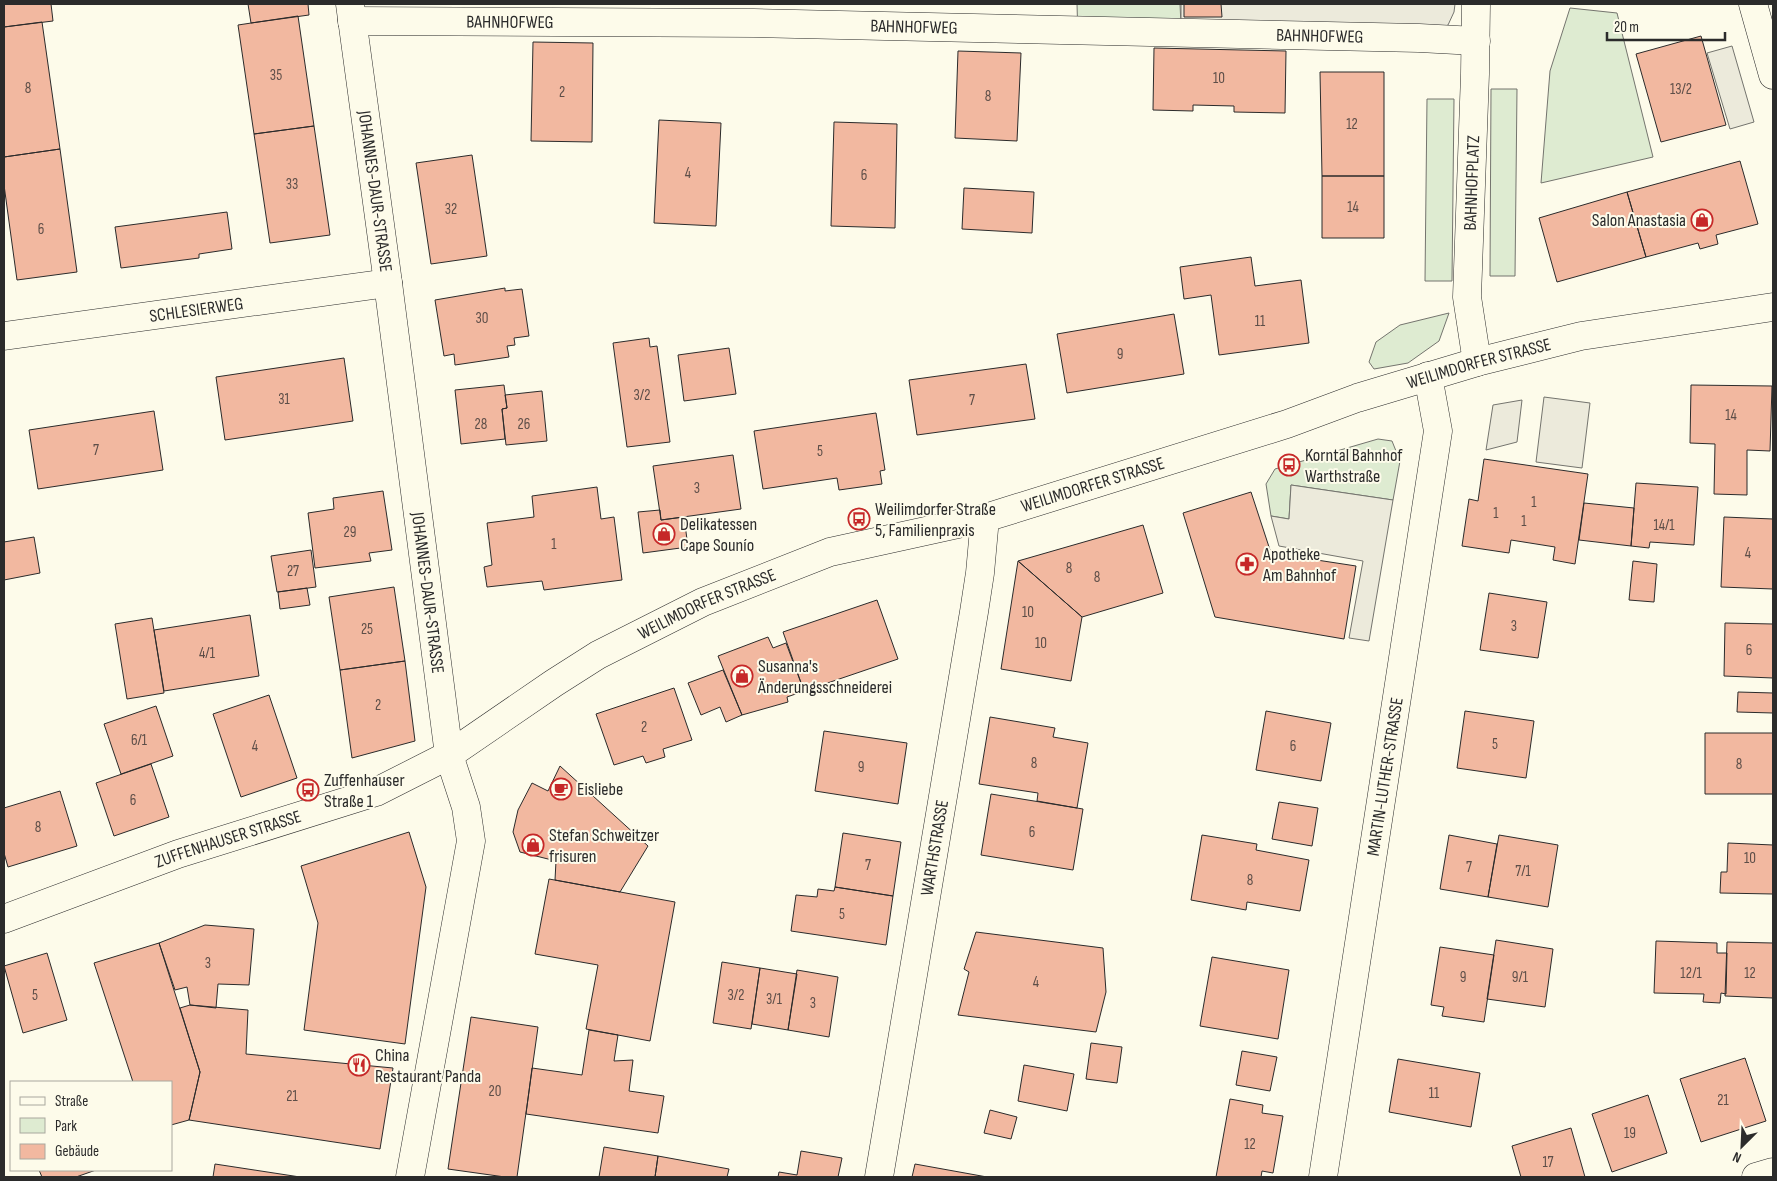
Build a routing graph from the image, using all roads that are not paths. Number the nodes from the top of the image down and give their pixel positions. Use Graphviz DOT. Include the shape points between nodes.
graph roads {
  1 [pos="1476,4"];
  2 [pos="1753,4"];
  3 [pos="351,12"];
  4 [pos="1476,41"];
  5 [pos="1773,75"];
  6 [pos="388,283"];
  7 [pos="1773,307"];
  8 [pos="4,336"];
  9 [pos="1477,362"];
  10 [pos="1428,376"];
  11 [pos="985,518"];
  12 [pos="450,755"];
  13 [pos="4,919"];
  14 [pos="1773,1172"];
  15 [pos="410,1177"];
  16 [pos="880,1177"];
  17 [pos="1323,1177"];
  18 [pos="1756,1177"];
  1 -- 4 [label="street, BAHNHOFPLATZ"];
  2 -- 5 [label="street"];
  3 -- 4 [label="street, BAHNHOFWEG"];
  3 -- 6 [label="street, JOHANNES-DAUR-STRASSE"];
  4 -- 9 [label="street, BAHNHOFPLATZ" via="1467,297"];
  6 -- 8 [label="street, SCHLESIERWEG"];
  6 -- 12 [label="street, JOHANNES-DAUR-STRASSE"];
  7 -- 9 [label="street, WEILIMDORFER STRASSE" via="1581,336"];
  9 -- 10 [label="street, WEILIMDORFER STRASSE"];
  10 -- 11 [label="street, WEILIMDORFER STRASSE" via="1287,424"];
  10 -- 17 [label="street, MARTIN-LUTHER-STRASSE" via="1438,431"];
  11 -- 12 [label="street, WEILIMDORFER STRASSE" via="830,552 703,602 598,655"];
  11 -- 16 [label="street, WARTHSTRASSE" via="976,602"];
  12 -- 13 [label="street, ZUFFENHAUSER STRASSE" via="376,792 178,854"];
  12 -- 15 [label="street, JOHANNES-DAUR-STRASSE" via="466,807 470,840"];
  14 -- 18 [label="street"];
}
